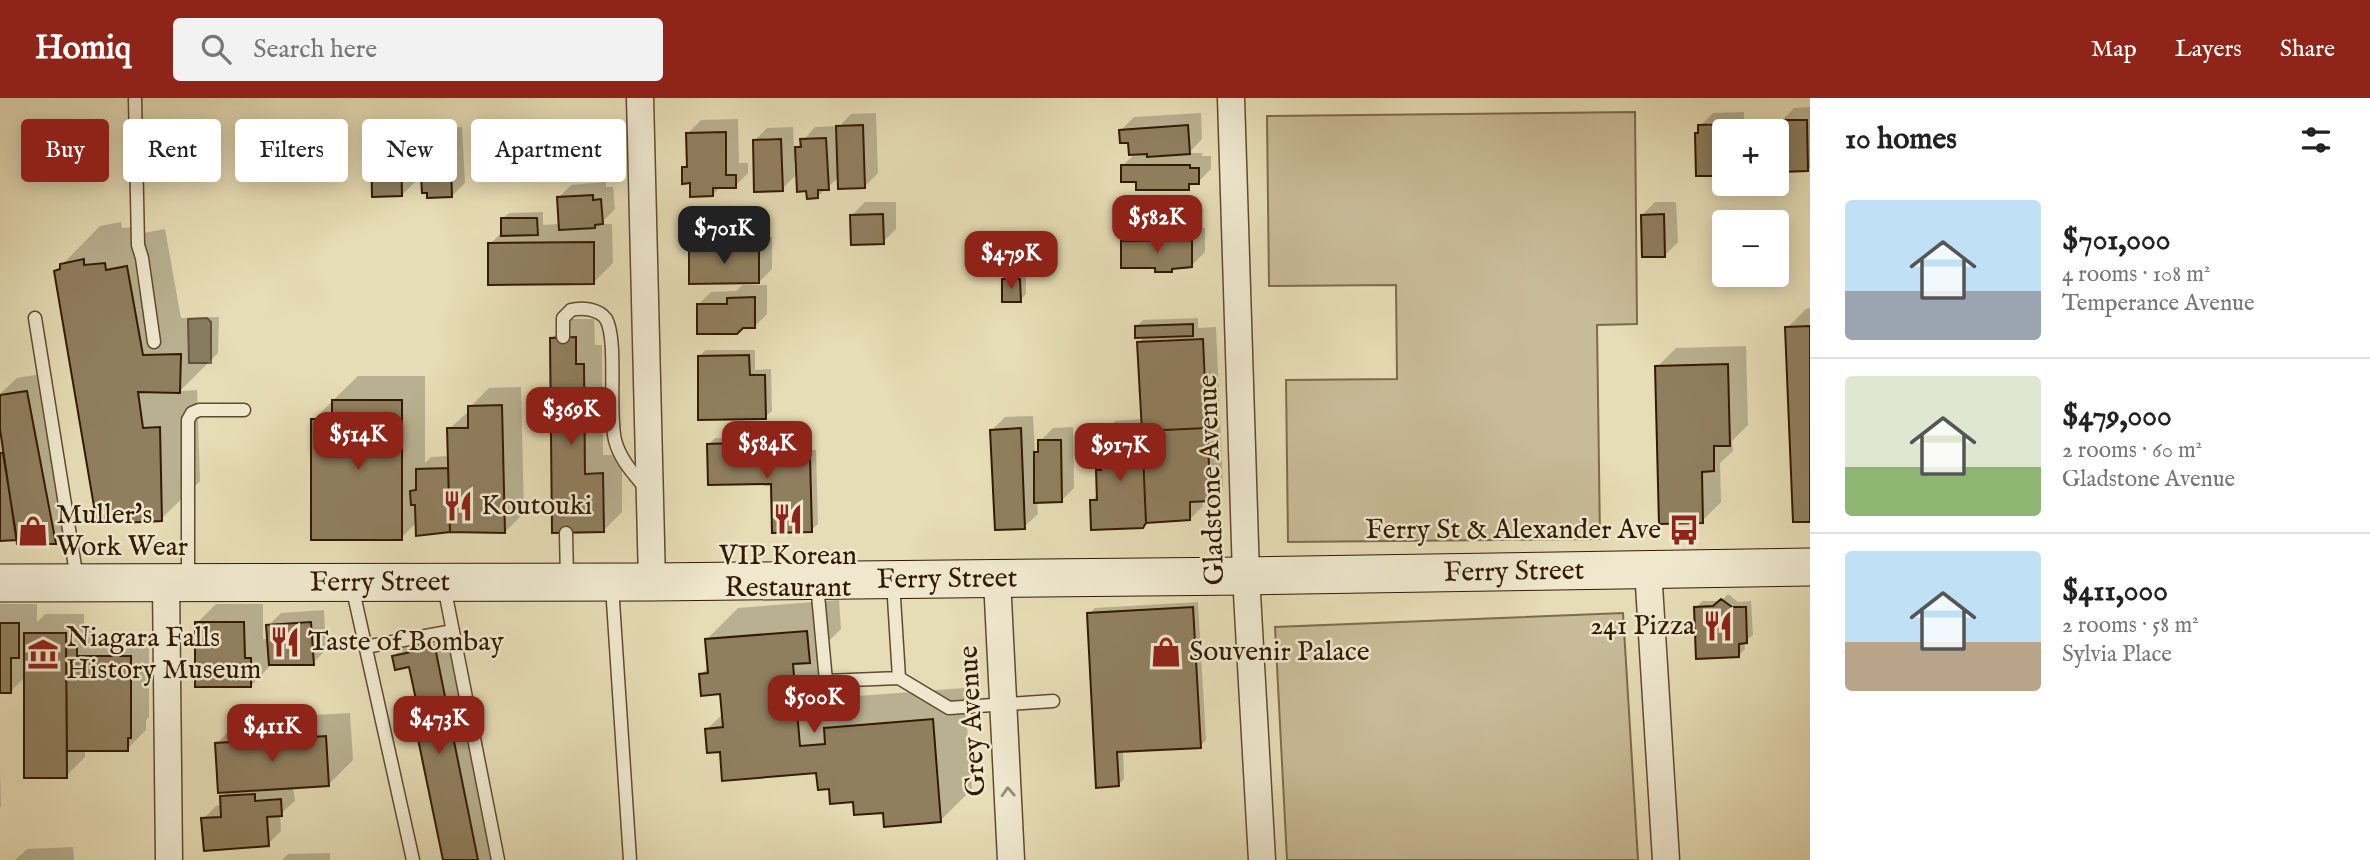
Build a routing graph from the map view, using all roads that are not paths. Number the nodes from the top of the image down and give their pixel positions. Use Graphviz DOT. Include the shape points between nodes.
graph roads {
  1 [pos="135,98"];
  2 [pos="640,98"];
  3 [pos="1231,98"];
  4 [pos="35,317"];
  5 [pos="563,337"];
  6 [pos="154,342"];
  7 [pos="244,410"];
  8 [pos="650,493"];
  9 [pos="566,533"];
  10 [pos="1810,567"];
  11 [pos="1648,569"];
  12 [pos="1246,576"];
  13 [pos="997,579"];
  14 [pos="817,580"];
  15 [pos="893,580"];
  16 [pos="351,582"];
  17 [pos="443,582"];
  18 [pos="567,582"];
  19 [pos="612,582"];
  20 [pos="652,582"];
  21 [pos="0,583"];
  22 [pos="78,583"];
  23 [pos="177,583"];
  24 [pos="453,631"];
  25 [pos="365,647"];
  26 [pos="899,678"];
  27 [pos="1053,701"];
  28 [pos="1004,704"];
  29 [pos="169,860"];
  30 [pos="413,860"];
  31 [pos="498,860"];
  32 [pos="630,860"];
  33 [pos="1011,860"];
  34 [pos="1262,860"];
  35 [pos="1666,860"];
  1 -- 6 [label="lane" via="138,245"];
  2 -- 8 [label="street"];
  3 -- 12 [label="street, Gladstone Avenue"];
  4 -- 22 [label="lane"];
  5 -- 8 [label="lane" via="564,318 571,310 586,309 606,320 611,339 615,440 620,456"];
  7 -- 23 [label="lane" via="199,410 188,420"];
  8 -- 20 [label="street"];
  9 -- 18 [label="lane"];
  10 -- 11 [label="main road, Ferry Street"];
  11 -- 12 [label="main road, Ferry Street"];
  11 -- 35 [label="street"];
  12 -- 13 [label="main road, Ferry Street"];
  12 -- 34 [label="street, Gladstone Avenue"];
  13 -- 15 [label="main road, Ferry Street"];
  13 -- 28 [label="street, Grey Avenue"];
  14 -- 15 [label="main road, Ferry Street"];
  14 -- 20 [label="main road, Ferry Street"];
  14 -- 26 [label="lane" via="826,681"];
  15 -- 26 [label="lane"];
  16 -- 17 [label="main road, Ferry Street"];
  16 -- 23 [label="main road, Ferry Street"];
  16 -- 25 [label="lane"];
  17 -- 18 [label="main road, Ferry Street"];
  17 -- 24 [label="lane"];
  18 -- 19 [label="main road, Ferry Street"];
  19 -- 20 [label="main road, Ferry Street"];
  19 -- 32 [label="lane"];
  21 -- 22 [label="main road, Ferry Street"];
  22 -- 23 [label="main road, Ferry Street"];
  23 -- 29 [label="street"];
  24 -- 25 [label="lane"];
  24 -- 31 [label="lane"];
  25 -- 30 [label="lane"];
  26 -- 28 [label="lane" via="949,708"];
  27 -- 28 [label="lane"];
  33 -- 28 [label="street, Grey Avenue, one-way"];
}
